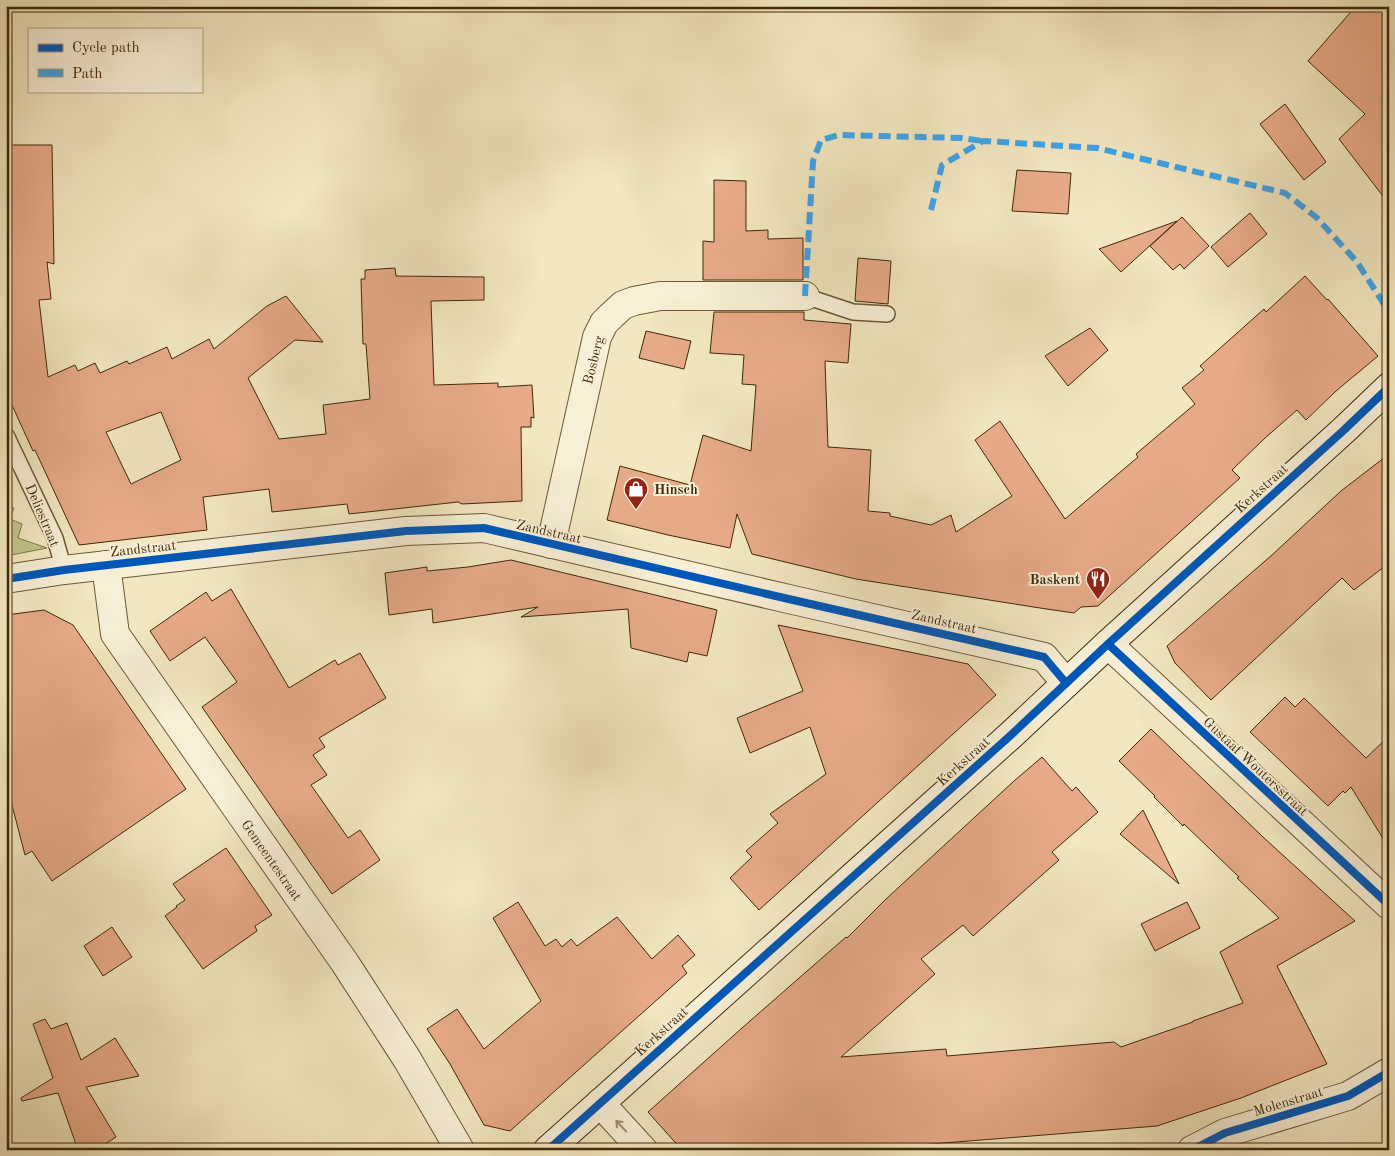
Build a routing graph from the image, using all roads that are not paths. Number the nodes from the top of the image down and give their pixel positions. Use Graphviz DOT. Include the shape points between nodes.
graph roads {
  1 [pos="805,296"];
  2 [pos="887,314"];
  3 [pos="1389,387"];
  4 [pos="6,435"];
  5 [pos="551,544"];
  6 [pos="106,565"];
  7 [pos="64,570"];
  8 [pos="6,579"];
  9 [pos="1108,644"];
  10 [pos="1066,683"];
  11 [pos="1389,906"];
  12 [pos="1389,1072"];
  13 [pos="600,1103"];
  14 [pos="460,1150"];
  15 [pos="548,1150"];
  16 [pos="643,1150"];
  17 [pos="1192,1150"];
  1 -- 2 [label="lane" via="853,312"];
  1 -- 5 [label="street, Bosberg" via="660,296 623,305 611,316 598,337"];
  3 -- 9 [label="street, Kerkstraat"];
  4 -- 7 [label="lane, Deliestraat" via="55,538"];
  5 -- 6 [label="street, Zandstraat" via="484,528 406,531"];
  5 -- 10 [label="street, Zandstraat" via="1044,657"];
  6 -- 7 [label="street, Zandstraat"];
  6 -- 14 [label="street, Gemeentestraat" via="115,634 345,963"];
  7 -- 8 [label="street, Zandstraat"];
  9 -- 10 [label="street, Kerkstraat"];
  9 -- 11 [label="street, Gustaaf Woutersstraat"];
  10 -- 13 [label="street, Kerkstraat"];
  12 -- 17 [label="street, Molenstraat" via="1348,1096 1224,1133"];
  13 -- 15 [label="street, Kerkstraat"];
  16 -- 13 [label="street, one-way"];
}
